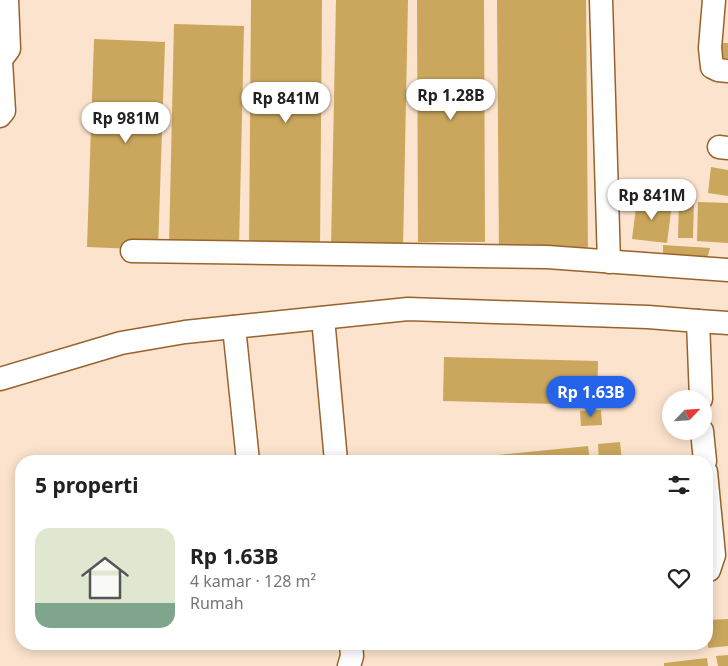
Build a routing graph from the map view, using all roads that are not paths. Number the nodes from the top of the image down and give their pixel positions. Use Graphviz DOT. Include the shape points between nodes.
graph roads {
  1 [pos="6,0"];
  2 [pos="601,0"];
  3 [pos="714,0"];
  4 [pos="0,61"];
  5 [pos="728,71"];
  6 [pos="0,116"];
  7 [pos="132,251"];
  8 [pos="608,262"];
  9 [pos="728,270"];
  10 [pos="323,318"];
  11 [pos="698,321"];
  12 [pos="728,323"];
  13 [pos="234,327"];
  14 [pos="0,379"];
  15 [pos="701,390"];
  16 [pos="703,440"];
  17 [pos="247,455"];
  18 [pos="335,455"];
  19 [pos="704,455"];
  20 [pos="713,545"];
  21 [pos="713,558"];
  22 [pos="352,650"];
  23 [pos="348,666"];
  1 -- 4 [label="street" via="9,50"];
  2 -- 8 [label="street"];
  3 -- 5 [label="street" via="710,48 712,66"];
  4 -- 6 [label="street" via="4,111"];
  7 -- 8 [label="street" via="547,257"];
  8 -- 9 [label="street"];
  10 -- 11 [label="street" via="408,309"];
  10 -- 13 [label="street"];
  10 -- 18 [label="street"];
  11 -- 12 [label="street"];
  11 -- 15 [label="street"];
  13 -- 14 [label="street" via="121,343"];
  13 -- 17 [label="street"];
  16 -- 19 [label="street"];
  20 -- 21 [label="street"];
  22 -- 23 [label="street"];
}
